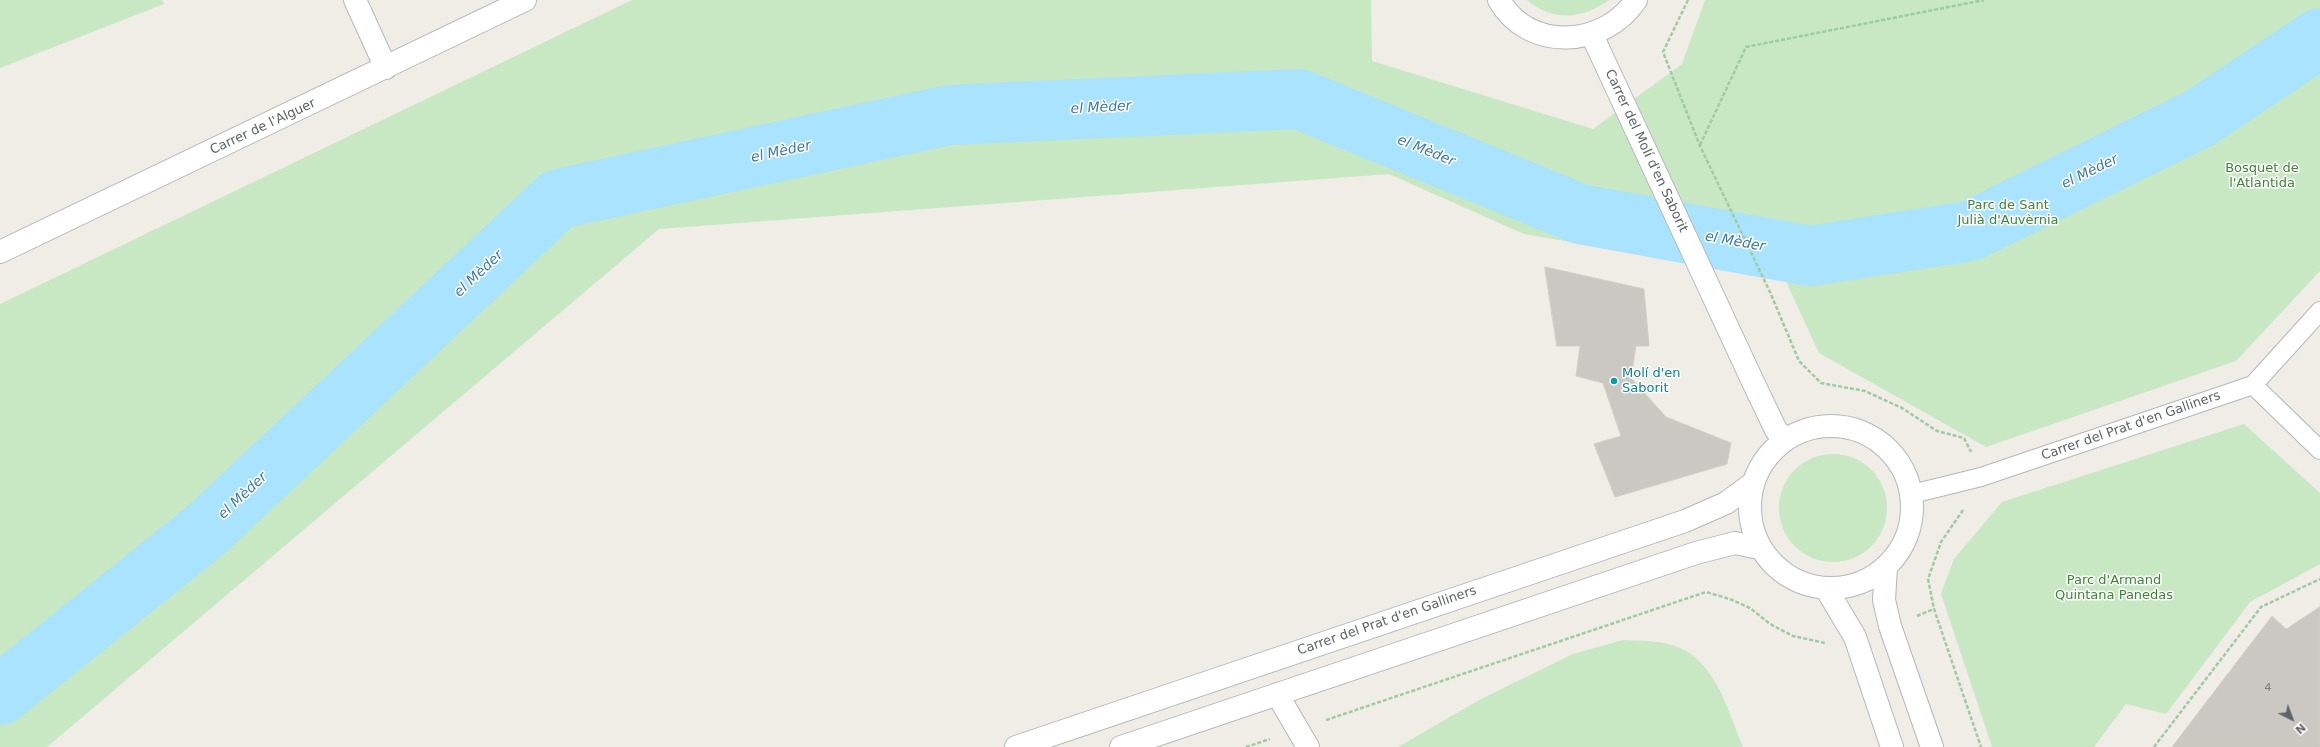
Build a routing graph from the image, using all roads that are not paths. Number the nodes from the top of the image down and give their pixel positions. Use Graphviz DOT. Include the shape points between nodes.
graph roads {
  1 [pos="356,0"];
  2 [pos="525,0"];
  3 [pos="1499,0"];
  4 [pos="1636,0"];
  5 [pos="1592,35"];
  6 [pos="386,68"];
  7 [pos="0,252"];
  8 [pos="2320,311"];
  9 [pos="2253,386"];
  10 [pos="1785,439"];
  11 [pos="2320,450"];
  12 [pos="1752,484"];
  13 [pos="1912,494"];
  14 [pos="1760,548"];
  15 [pos="1886,567"];
  16 [pos="1827,590"];
  17 [pos="1277,694"];
  18 [pos="1303,738"];
  19 [pos="1016,747"];
  20 [pos="1121,747"];
  21 [pos="1892,747"];
  22 [pos="1932,747"];
  1 -- 6 [label="street"];
  2 -- 6 [label="street, Carrer de l'Alguer"];
  3 -- 5 [label="street" via="1521,24 1543,34 1568,38"];
  4 -- 5 [label="street" via="1612,25"];
  5 -- 10 [label="street, Carrer del Molí d'en Saborit" via="1710,286 1752,382 1776,430"];
  6 -- 7 [label="street, Carrer de l'Alguer"];
  8 -- 9 [label="lane, Carrer del Prat d'en Galliners"];
  9 -- 11 [label="lane"];
  9 -- 13 [label="lane, Carrer del Prat d'en Galliners" via="1981,477"];
  10 -- 12 [label="street" via="1765,459"];
  10 -- 13 [label="street" via="1811,428 1839,426 1866,433 1889,450 1905,473"];
  12 -- 14 [label="street" via="1749,513 1752,530"];
  12 -- 19 [label="street, Carrer del Prat d'en Galliners" via="1726,503 1685,521"];
  13 -- 15 [label="street" via="1911,525 1901,548"];
  14 -- 16 [label="street" via="1770,563 1792,579"];
  14 -- 17 [label="street" via="1735,543 1696,553"];
  15 -- 16 [label="street" via="1865,581 1847,588"];
  15 -- 22 [label="street" via="1884,600 1890,626"];
  16 -- 21 [label="street" via="1855,637"];
  17 -- 18 [label="street"];
  17 -- 20 [label="street"];
}
